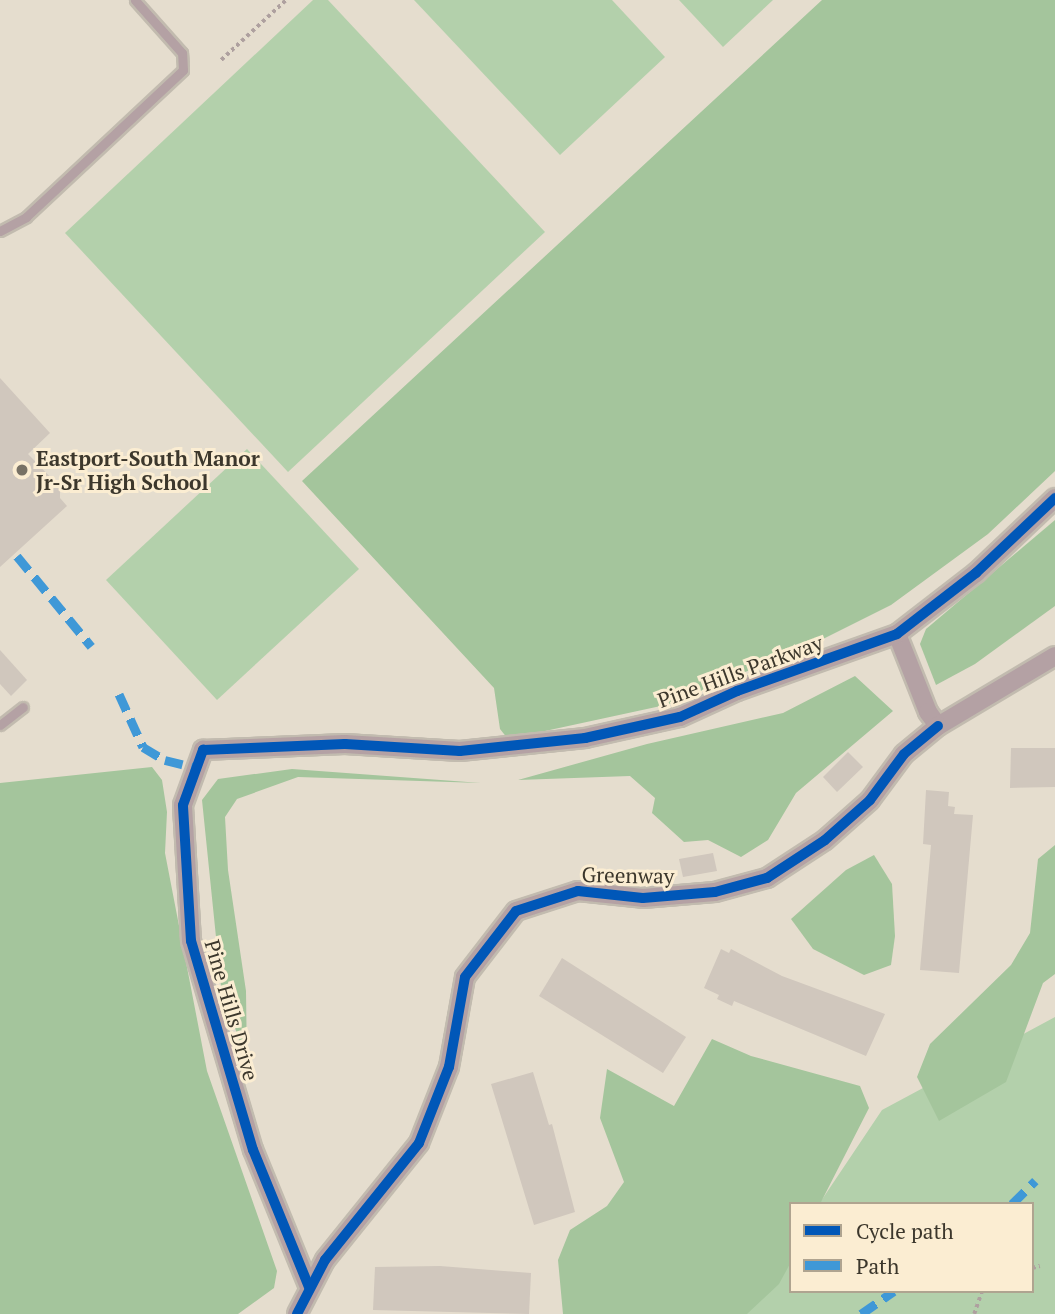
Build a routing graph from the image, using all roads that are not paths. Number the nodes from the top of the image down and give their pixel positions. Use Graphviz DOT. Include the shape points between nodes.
graph roads {
  1 [pos="135,0"];
  2 [pos="0,231"];
  3 [pos="1055,498"];
  4 [pos="897,634"];
  5 [pos="1055,656"];
  6 [pos="23,707"];
  7 [pos="0,725"];
  8 [pos="939,726"];
  9 [pos="345,744"];
  10 [pos="309,1287"];
  11 [pos="297,1314"];
  1 -- 2 [label="lane" via="183,53 183,71 26,217"];
  3 -- 4 [label="street, Pine Hills Parkway" via="976,573"];
  4 -- 8 [label="street" via="928,712"];
  4 -- 9 [label="street, Pine Hills Parkway" via="737,691 680,717 585,738 460,751"];
  5 -- 8 [label="street, Greenway"];
  6 -- 7 [label="lane"];
  8 -- 10 [label="street, Greenway" via="904,754 870,800 843,824 767,878 715,892 643,898 578,891 516,911 465,977 449,1067 419,1143"];
  9 -- 10 [label="street, Pine Hills Drive" via="203,750 183,805 191,942 253,1150"];
  10 -- 11 [label="street, Greenway"];
}
